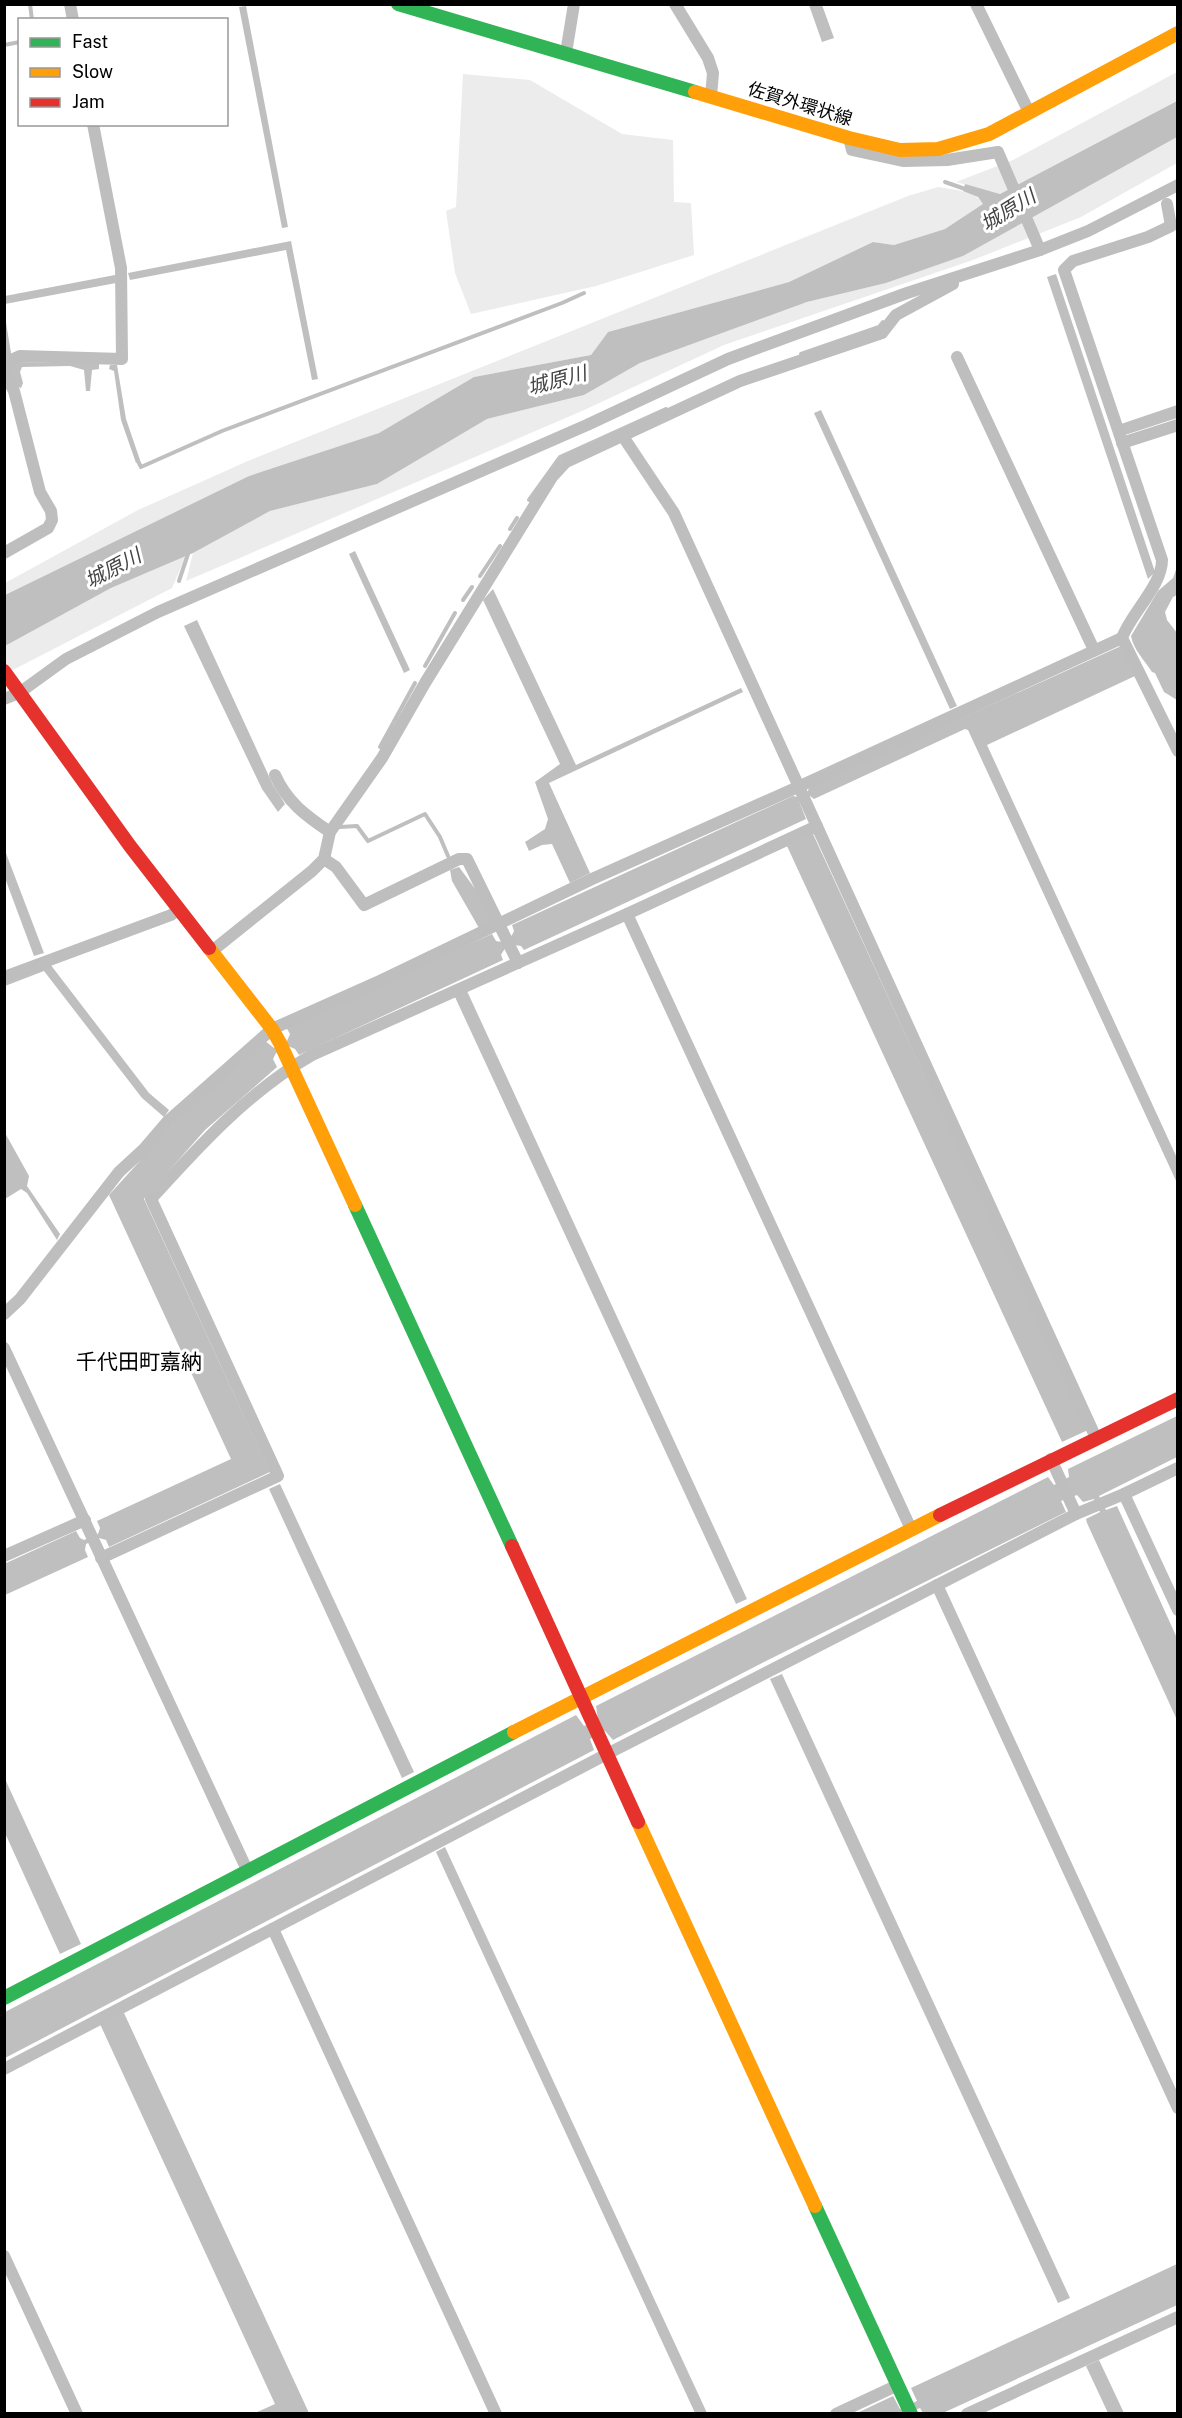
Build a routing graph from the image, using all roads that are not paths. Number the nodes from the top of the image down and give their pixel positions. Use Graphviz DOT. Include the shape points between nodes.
graph roads {
  1 [pos="398,4"];
  2 [pos="574,4"];
  3 [pos="675,4"];
  4 [pos="976,4"];
  5 [pos="1178,33"];
  6 [pos="566,53"];
  7 [pos="711,96"];
  8 [pos="1029,112"];
  9 [pos="93,126"];
  10 [pos="849,138"];
  11 [pos="1178,185"];
  12 [pos="1167,204"];
  13 [pos="1040,250"];
  14 [pos="975,273"];
  15 [pos="957,357"];
  16 [pos="6,379"];
  17 [pos="1178,425"];
  18 [pos="622,435"];
  19 [pos="1122,443"];
  20 [pos="4,553"];
  21 [pos="1122,638"];
  22 [pos="1094,650"];
  23 [pos="6,674"];
  24 [pos="19,693"];
  25 [pos="4,699"];
  26 [pos="1178,751"];
  27 [pos="275,775"];
  28 [pos="801,794"];
  29 [pos="817,826"];
  30 [pos="330,832"];
  31 [pos="324,859"];
  32 [pos="179,909"];
  33 [pos="627,914"];
  34 [pos="500,923"];
  35 [pos="212,951"];
  36 [pos="518,963"];
  37 [pos="4,977"];
  38 [pos="272,1029"];
  39 [pos="291,1066"];
  40 [pos="4,1314"];
  41 [pos="4,1348"];
  42 [pos="1178,1399"];
  43 [pos="1096,1438"];
  44 [pos="1051,1459"];
  45 [pos="1178,1468"];
  46 [pos="1124,1494"];
  47 [pos="1076,1514"];
  48 [pos="85,1521"];
  49 [pos="911,1529"];
  50 [pos="4,1557"];
  51 [pos="101,1558"];
  52 [pos="937,1585"];
  53 [pos="1178,1610"];
  54 [pos="580,1698"];
  55 [pos="607,1754"];
  56 [pos="248,1872"];
  57 [pos="273,1929"];
  58 [pos="4,1998"];
  59 [pos="4,2069"];
  60 [pos="1178,2108"];
  61 [pos="4,2256"];
  62 [pos="1178,2317"];
  63 [pos="898,2385"];
  64 [pos="909,2409"];
  65 [pos="77,2414"];
  66 [pos="496,2414"];
  67 [pos="836,2414"];
  68 [pos="967,2414"];
  1 -- 6 [label="street, 佐賀外環状線"];
  2 -- 6 [label="street"];
  3 -- 7 [label="street" via="708,58 713,73"];
  4 -- 8 [label="street"];
  5 -- 8 [label="street, 佐賀外環状線"];
  6 -- 7 [label="street, 佐賀外環状線"];
  7 -- 10 [label="street, 佐賀外環状線"];
  8 -- 10 [label="street, 佐賀外環状線" via="989,134 938,149 900,150"];
  9 -- 16 [label="street" via="121,268 122,359 10,359 5,363"];
  10 -- 13 [label="street" via="852,150 903,161 947,160 998,152"];
  11 -- 13 [label="street" via="1088,231"];
  12 -- 19 [label="street" via="1171,226 1073,261 1064,270"];
  13 -- 14 [label="street"];
  14 -- 18 [label="street" via="896,315 882,333 740,381"];
  14 -- 24 [label="street" via="907,293 728,359 587,425 158,612 66,659"];
  15 -- 22 [label="street"];
  16 -- 20 [label="street" via="14,391 40,492 52,520 48,528"];
  17 -- 19 [label="street"];
  18 -- 28 [label="street" via="674,513"];
  18 -- 30 [label="street" via="566,462 552,477 382,758"];
  19 -- 21 [label="street" via="1162,560 1158,579"];
  21 -- 22 [label="street"];
  21 -- 26 [label="street"];
  22 -- 28 [label="street"];
  23 -- 24 [label="street"];
  24 -- 25 [label="street"];
  24 -- 32 [label="street"];
  27 -- 30 [label="street" via="301,812"];
  28 -- 29 [label="street"];
  28 -- 34 [label="street" via="592,879"];
  29 -- 33 [label="street"];
  29 -- 43 [label="street"];
  30 -- 31 [label="street"];
  31 -- 34 [label="street" via="336,867 364,905 459,859 467,859"];
  31 -- 35 [label="street"];
  32 -- 35 [label="street"];
  32 -- 37 [label="street"];
  33 -- 36 [label="street"];
  33 -- 49 [label="street"];
  34 -- 36 [label="street"];
  34 -- 38 [label="street"];
  35 -- 38 [label="street"];
  36 -- 39 [label="street"];
  38 -- 39 [label="street"];
  38 -- 40 [label="street" via="168,1121 119,1172"];
  39 -- 51 [label="street" via="207,1137 151,1199 278,1476"];
  39 -- 54 [label="street"];
  41 -- 48 [label="street"];
  42 -- 43 [label="street"];
  43 -- 44 [label="street"];
  44 -- 47 [label="street"];
  44 -- 49 [label="street"];
  45 -- 46 [label="street"];
  46 -- 47 [label="street"];
  46 -- 53 [label="street"];
  47 -- 52 [label="street"];
  48 -- 50 [label="street"];
  48 -- 51 [label="street"];
  49 -- 54 [label="street"];
  51 -- 56 [label="street"];
  52 -- 55 [label="street"];
  52 -- 60 [label="street"];
  54 -- 55 [label="street"];
  54 -- 56 [label="street"];
  55 -- 57 [label="street"];
  55 -- 63 [label="street"];
  56 -- 58 [label="street"];
  57 -- 59 [label="street"];
  57 -- 66 [label="street"];
  61 -- 65 [label="street"];
  62 -- 68 [label="street"];
  63 -- 64 [label="street"];
  63 -- 67 [label="street"];
}
